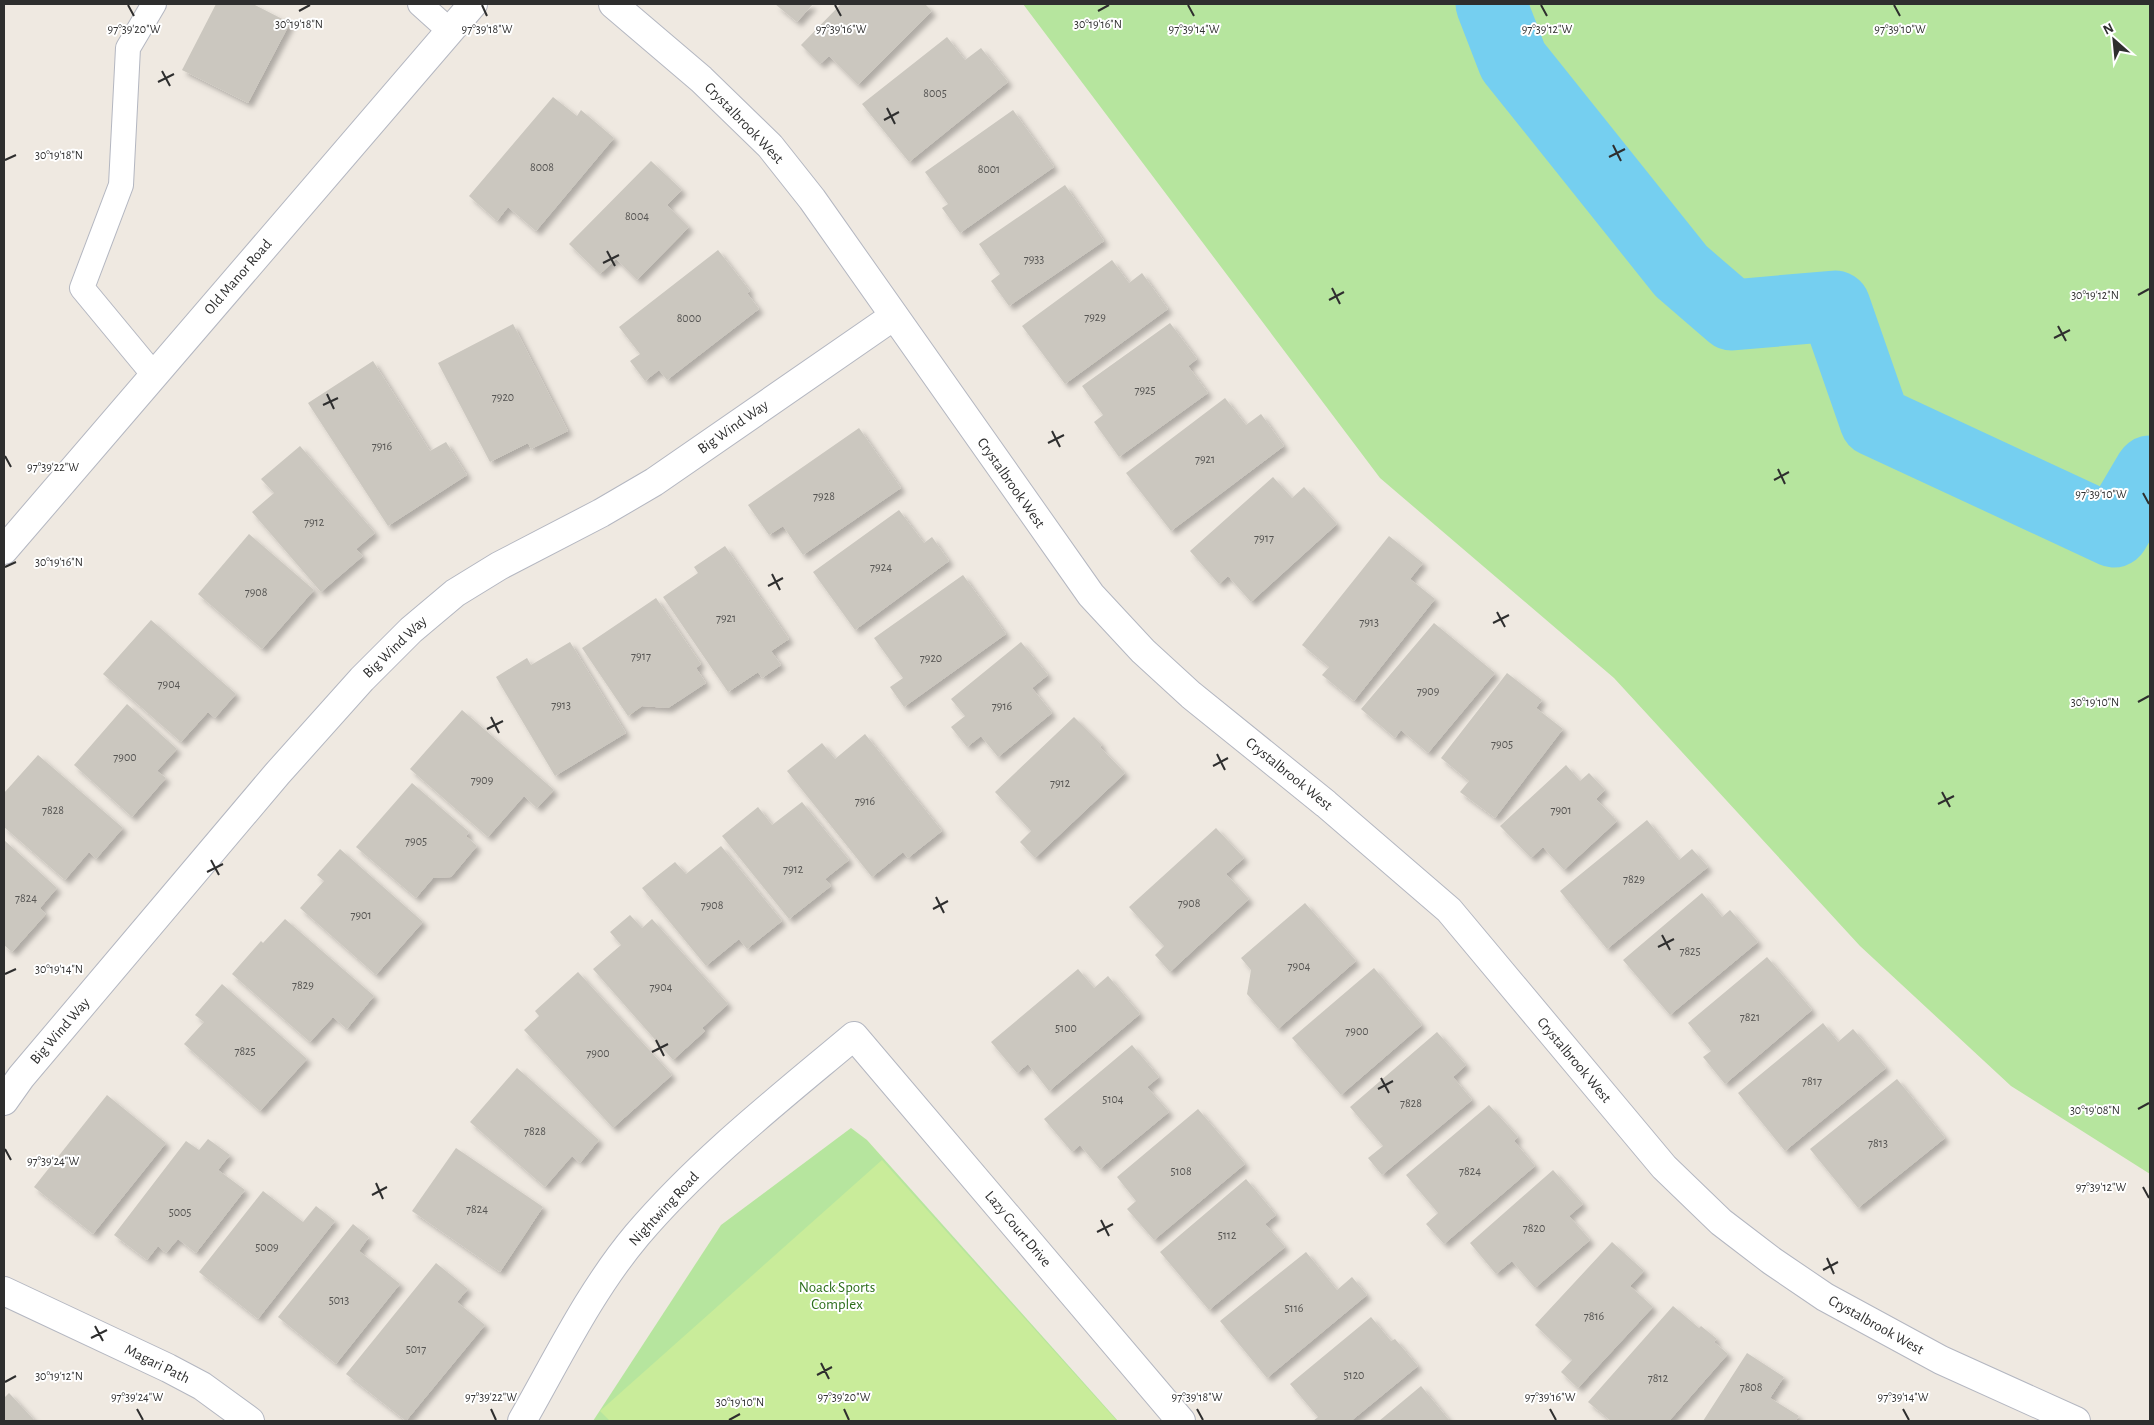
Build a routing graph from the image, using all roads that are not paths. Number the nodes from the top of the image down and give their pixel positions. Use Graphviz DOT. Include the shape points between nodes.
graph roads {
  1 [pos="154,4"];
  2 [pos="420,4"];
  3 [pos="473,4"];
  4 [pos="613,4"];
  5 [pos="450,31"];
  6 [pos="894,316"];
  7 [pos="154,375"];
  8 [pos="4,550"];
  9 [pos="854,1036"];
  10 [pos="4,1101"];
  11 [pos="4,1291"];
  12 [pos="250,1421"];
  13 [pos="522,1421"];
  14 [pos="1181,1421"];
  15 [pos="2076,1421"];
  1 -- 7 [label="lane" via="128,48 121,185 82,288"];
  2 -- 5 [label="lane"];
  3 -- 5 [label="street, Old Manor Road"];
  4 -- 6 [label="street, Crystalbrook West" via="701,79 770,146 812,199"];
  5 -- 7 [label="street, Old Manor Road"];
  6 -- 10 [label="street, Big Wind Way" via="654,482 499,566 455,593 411,630 277,774"];
  6 -- 15 [label="street, Crystalbrook West" via="1091,595 1191,695 1326,804 1449,910 1664,1167 1721,1222 1825,1297 1941,1360"];
  7 -- 8 [label="street, Old Manor Road"];
  9 -- 13 [label="street, Nightwing Road" via="752,1122 637,1236 590,1300"];
  9 -- 14 [label="street, Lazy Court Drive"];
  11 -- 12 [label="street, Magari Path" via="168,1368 202,1386"];
}
